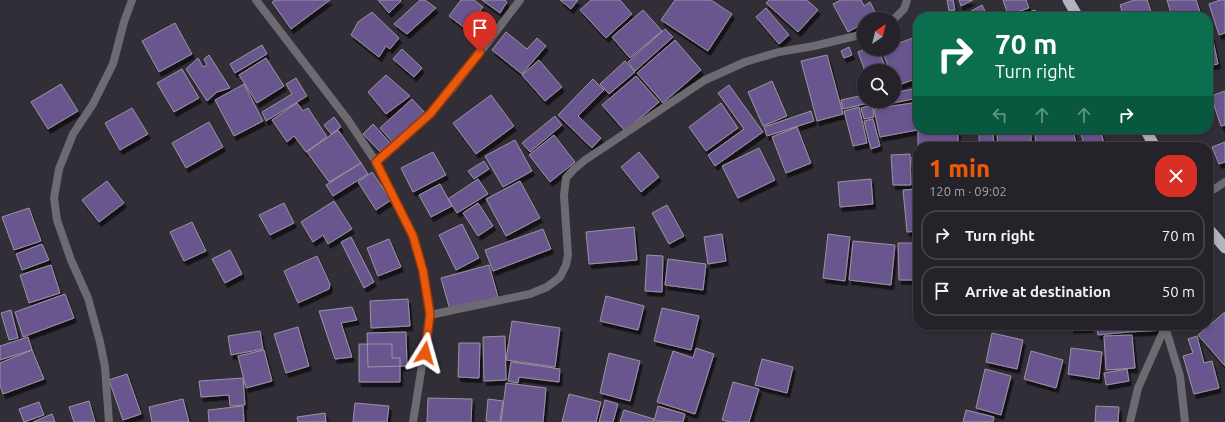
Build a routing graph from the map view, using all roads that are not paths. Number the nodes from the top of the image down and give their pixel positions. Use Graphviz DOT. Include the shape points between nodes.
graph roads {
  1 [pos="132,0"];
  2 [pos="256,0"];
  3 [pos="520,0"];
  4 [pos="908,0"];
  5 [pos="1068,0"];
  6 [pos="901,12"];
  7 [pos="1075,12"];
  8 [pos="857,36"];
  9 [pos="376,162"];
  10 [pos="1225,182"];
  11 [pos="1213,190"];
  12 [pos="1213,234"];
  13 [pos="1225,248"];
  14 [pos="430,314"];
  15 [pos="1165,330"];
  16 [pos="1167,330"];
  17 [pos="109,422"];
  18 [pos="413,422"];
  19 [pos="1130,422"];
  20 [pos="1185,422"];
  1 -- 17 [label="street" via="112,64 93,104 73,134 59,169 54,198 57,220 88,298 100,342 105,367"];
  2 -- 9 [label="street" via="348,120"];
  3 -- 9 [label="street" via="430,114"];
  4 -- 6 [label="street"];
  5 -- 7 [label="highway"];
  8 -- 14 [label="street" via="779,52 745,62 705,80 585,160 566,178 564,194 568,255 560,277 547,287 530,294"];
  9 -- 14 [label="street" via="413,236 423,271"];
  10 -- 11 [label="street"];
  12 -- 13 [label="highway"];
  14 -- 18 [label="street"];
  15 -- 19 [label="street" via="1138,388"];
  16 -- 20 [label="street" via="1180,376"];
}
